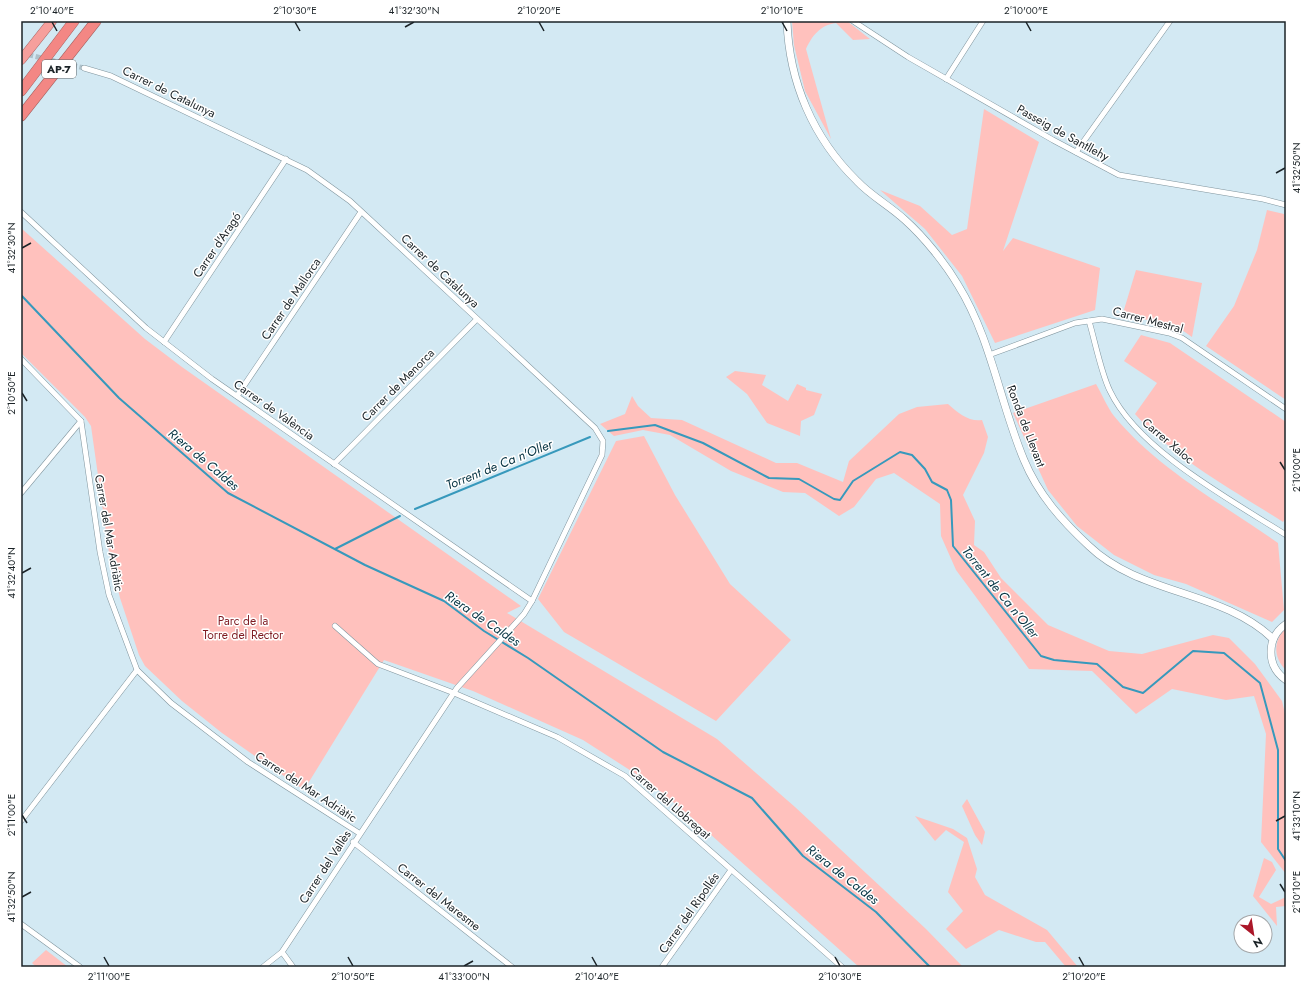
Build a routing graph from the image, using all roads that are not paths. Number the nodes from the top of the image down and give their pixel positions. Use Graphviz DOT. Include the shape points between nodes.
graph roads {
  1 [pos="52,21"];
  2 [pos="74,21"];
  3 [pos="96,21"];
  4 [pos="787,21"];
  5 [pos="853,21"];
  6 [pos="983,21"];
  7 [pos="1170,21"];
  8 [pos="21,60"];
  9 [pos="84,68"];
  10 [pos="946,79"];
  11 [pos="21,91"];
  12 [pos="21,116"];
  13 [pos="1076,152"];
  14 [pos="286,159"];
  15 [pos="1286,205"];
  16 [pos="21,212"];
  17 [pos="361,212"];
  18 [pos="477,319"];
  19 [pos="1089,321"];
  20 [pos="164,342"];
  21 [pos="989,355"];
  22 [pos="21,359"];
  23 [pos="237,396"];
  24 [pos="1286,409"];
  25 [pos="81,421"];
  26 [pos="334,464"];
  27 [pos="21,493"];
  28 [pos="1286,535"];
  29 [pos="532,601"];
  30 [pos="1286,624"];
  31 [pos="335,626"];
  32 [pos="1273,639"];
  33 [pos="479,662"];
  34 [pos="138,670"];
  35 [pos="1286,680"];
  36 [pos="454,693"];
  37 [pos="21,821"];
  38 [pos="359,833"];
  39 [pos="353,842"];
  40 [pos="731,870"];
  41 [pos="21,924"];
  42 [pos="282,952"];
  43 [pos="80,967"];
  44 [pos="263,967"];
  45 [pos="293,967"];
  46 [pos="512,967"];
  47 [pos="662,967"];
  48 [pos="842,967"];
  1 -- 8 [label="highway"];
  2 -- 11 [label="highway, AP-7"];
  3 -- 12 [label="highway, AP-7"];
  4 -- 21 [label="main road, Ronda de Llevant" via="793,72 803,103 817,130 857,181 906,221 946,266 959,286"];
  5 -- 10 [label="street, Passeig de Santllehy"];
  6 -- 10 [label="street"];
  7 -- 13 [label="street"];
  9 -- 14 [label="street, Carrer de Catalunya" via="111,76"];
  10 -- 13 [label="street, Passeig de Santllehy"];
  13 -- 15 [label="street, Passeig de Santllehy" via="1119,175"];
  14 -- 17 [label="street, Carrer de Catalunya" via="307,170"];
  14 -- 20 [label="street, Carrer d'Aragó"];
  16 -- 20 [label="street, Carrer de València"];
  17 -- 18 [label="street, Carrer de Catalunya"];
  17 -- 23 [label="street, Carrer de Mallorca"];
  18 -- 26 [label="street, Carrer de Menorca"];
  18 -- 29 [label="street, Carrer de Catalunya" via="595,428 603,441 602,455"];
  19 -- 21 [label="street, Carrer Mestral" via="1075,323"];
  19 -- 24 [label="street, Carrer Mestral" via="1102,318 1182,338"];
  19 -- 28 [label="street, Carrer Xaloc" via="1110,390 1129,421 1175,463"];
  20 -- 23 [label="street, Carrer de València"];
  21 -- 32 [label="main road, Ronda de Llevant" via="1025,461 1045,498 1065,523 1091,548 1124,571 1237,614 1260,627"];
  22 -- 25 [label="street"];
  23 -- 26 [label="street, Carrer de València"];
  25 -- 27 [label="street"];
  25 -- 34 [label="street, Carrer del Mar Adriàtic" via="100,552 109,594"];
  26 -- 29 [label="street, Carrer de València"];
  29 -- 33 [label="street, Carrer de Catalunya" via="524,614"];
  30 -- 32 [label="main road" via="1279,629"];
  31 -- 36 [label="street, Carrer del Llobregat" via="378,664"];
  32 -- 35 [label="main road" via="1270,649 1273,666 1279,676"];
  33 -- 36 [label="street, Carrer del Vallès"];
  34 -- 37 [label="street"];
  34 -- 38 [label="street, Carrer del Mar Adriàtic" via="171,703 248,762"];
  36 -- 38 [label="street, Carrer del Vallès"];
  36 -- 40 [label="street, Carrer del Llobregat" via="557,737 624,776"];
  38 -- 39 [label="street, Carrer del Vallès"];
  39 -- 42 [label="street, Carrer del Vallès"];
  39 -- 46 [label="street, Carrer del Maresme"];
  40 -- 47 [label="street, Carrer del Ripollés"];
  40 -- 48 [label="street, Carrer del Llobregat"];
  41 -- 43 [label="street"];
  42 -- 44 [label="street, Carrer del Vallès"];
  42 -- 45 [label="street"];
}
